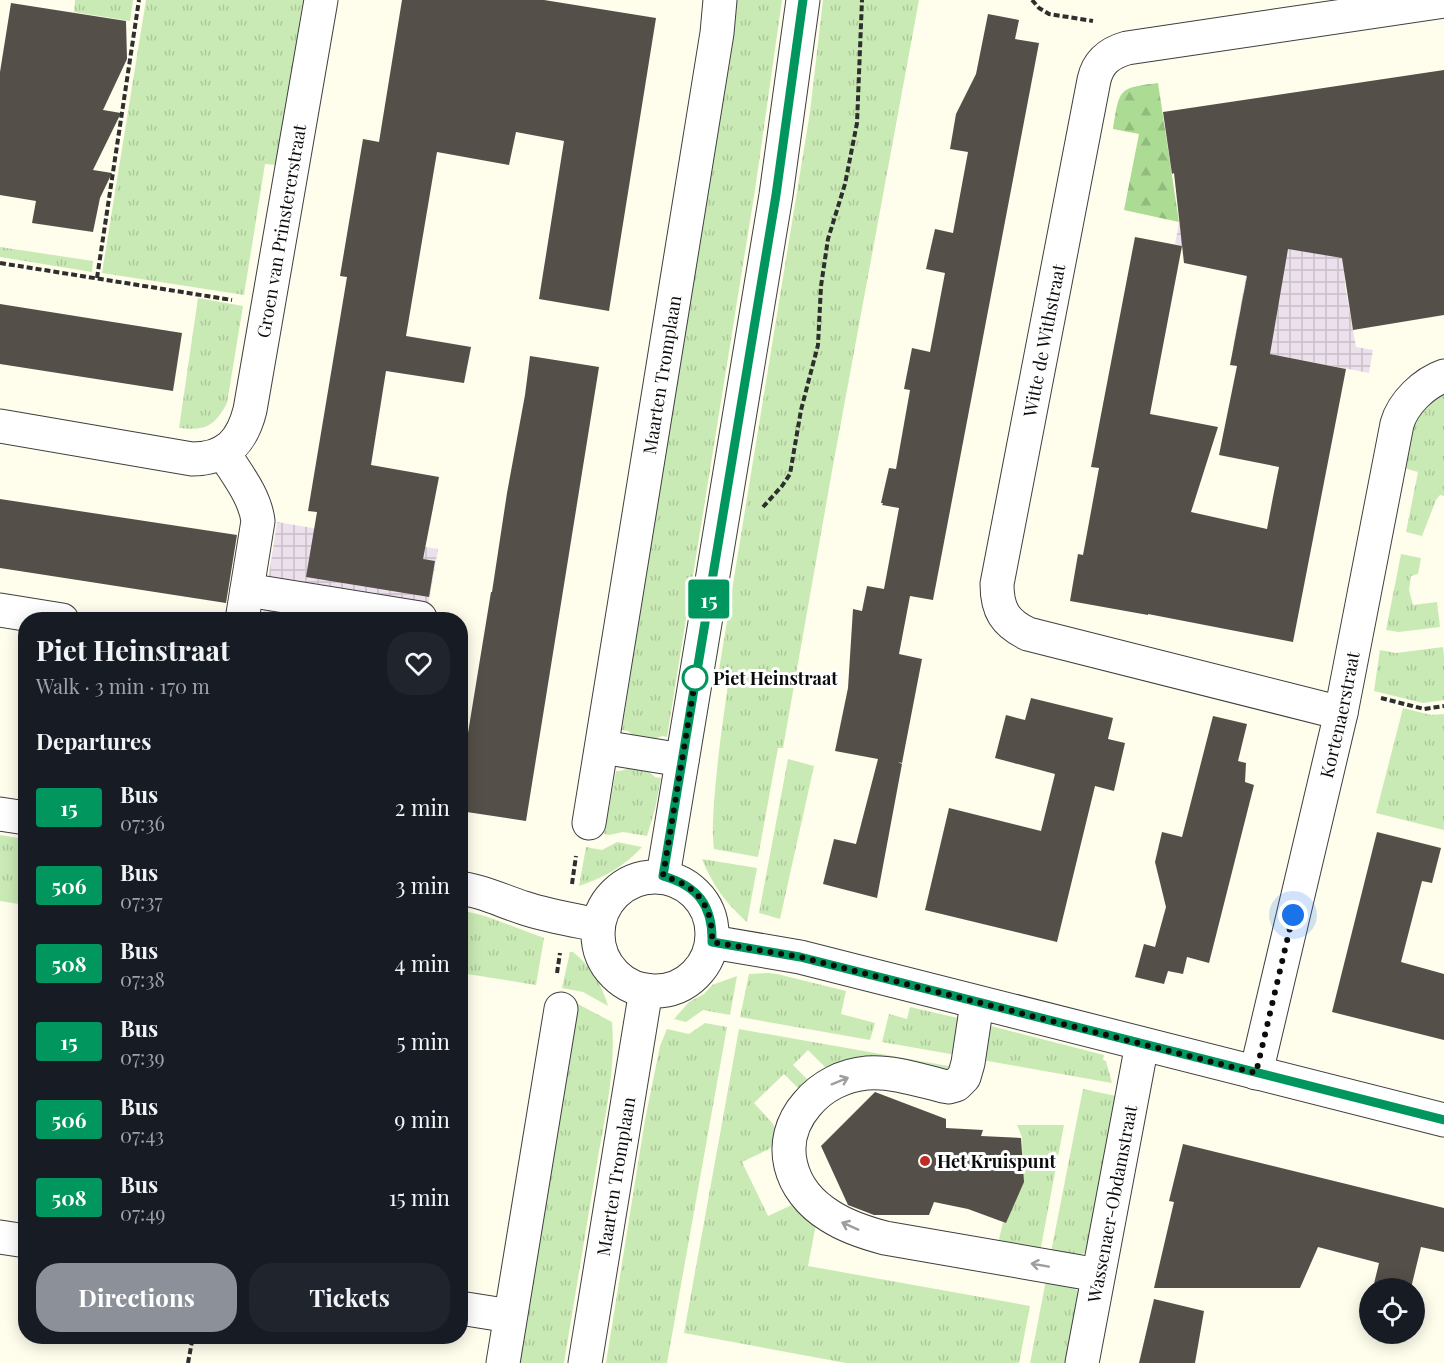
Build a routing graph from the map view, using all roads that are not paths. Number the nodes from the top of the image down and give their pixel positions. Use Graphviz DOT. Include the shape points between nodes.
graph roads {
  1 [pos="321,0"];
  2 [pos="720,0"];
  3 [pos="803,0"];
  4 [pos="1444,1"];
  5 [pos="1366,6"];
  6 [pos="1444,376"];
  7 [pos="0,426"];
  8 [pos="223,452"];
  9 [pos="244,605"];
  10 [pos="0,610"];
  11 [pos="339,612"];
  12 [pos="18,613"];
  13 [pos="1343,701"];
  14 [pos="602,747"];
  15 [pos="682,760"];
  16 [pos="0,814"];
  17 [pos="18,817"];
  18 [pos="589,823"];
  19 [pos="663,876"];
  20 [pos="468,889"];
  21 [pos="598,925"];
  22 [pos="712,942"];
  23 [pos="646,990"];
  24 [pos="977,1003"];
  25 [pos="561,1009"];
  26 [pos="1142,1044"];
  27 [pos="1256,1073"];
  28 [pos="1444,1120"];
  29 [pos="0,1237"];
  30 [pos="18,1240"];
  31 [pos="1098,1275"];
  32 [pos="468,1309"];
  33 [pos="510,1316"];
  34 [pos="503,1363"];
  35 [pos="585,1363"];
  36 [pos="1082,1363"];
  1 -- 8 [label="street, Groen van Prinstererstraat" via="246,425 240,437"];
  2 -- 14 [label="street, Maarten Tromplaan"];
  3 -- 15 [label="street" via="776,195"];
  4 -- 5 [label="street"];
  5 -- 13 [label="street, Witte de Withstraat" via="1127,48 1110,54 1099,65 997,584 999,606 1007,620 1028,634"];
  6 -- 13 [label="street, Kortenaerstraat" via="1423,387 1399,418"];
  7 -- 8 [label="street" via="192,459"];
  8 -- 9 [label="street" via="257,510"];
  9 -- 11 [label="street"];
  10 -- 12 [label="street"];
  13 -- 27 [label="street, Kortenaerstraat"];
  14 -- 15 [label="street"];
  14 -- 18 [label="street, Maarten Tromplaan"];
  15 -- 19 [label="street"];
  16 -- 17 [label="street"];
  19 -- 21 [label="street" via="633,880 621,888 610,898"];
  19 -- 22 [label="street" via="678,880 701,899 713,927"];
  20 -- 21 [label="street" via="545,915"];
  21 -- 23 [label="street" via="598,943 614,974"];
  22 -- 23 [label="street" via="708,957 689,981 675,988"];
  22 -- 24 [label="street" via="800,957"];
  23 -- 35 [label="street, Maarten Tromplaan"];
  24 -- 26 [label="street"];
  31 -- 24 [label="street, one-way" via="864,1232 816,1206 793,1173 788,1142 792,1128 802,1110 826,1086 865,1073 897,1075 949,1087 960,1082 968,1063"];
  25 -- 33 [label="street"];
  26 -- 27 [label="street"];
  26 -- 31 [label="street, Wassenaer-Obdamstraat"];
  27 -- 28 [label="street"];
  29 -- 30 [label="street"];
  31 -- 36 [label="street, Wassenaer-Obdamstraat"];
  32 -- 33 [label="street"];
  33 -- 34 [label="street"];
}
